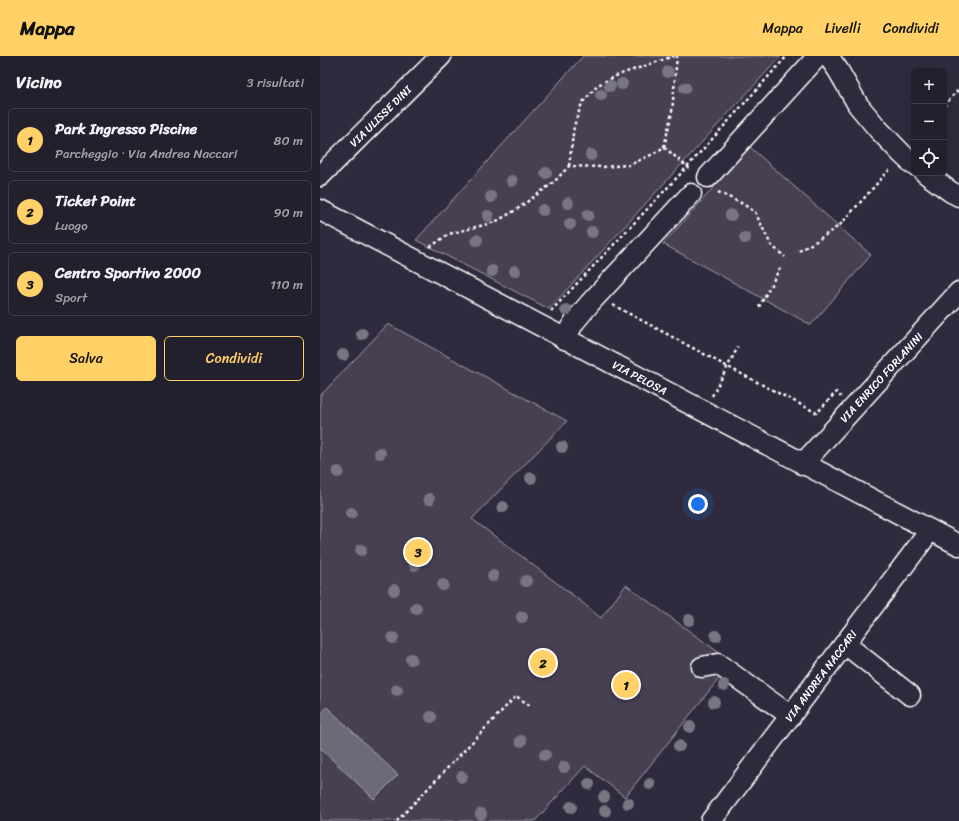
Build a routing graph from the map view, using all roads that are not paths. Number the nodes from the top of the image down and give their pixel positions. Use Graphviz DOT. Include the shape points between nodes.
graph roads {
  1 [pos="441,56"];
  2 [pos="818,56"];
  3 [pos="828,56"];
  4 [pos="911,162"];
  5 [pos="320,176"];
  6 [pos="929,176"];
  7 [pos="704,179"];
  8 [pos="691,194"];
  9 [pos="959,196"];
  10 [pos="320,210"];
  11 [pos="959,292"];
  12 [pos="564,339"];
  13 [pos="804,465"];
  14 [pos="929,531"];
  15 [pos="959,546"];
  16 [pos="845,644"];
  17 [pos="702,667"];
  18 [pos="910,695"];
  19 [pos="791,716"];
  20 [pos="711,821"];
  1 -- 5 [label="street, VIA ULISSE DINI"];
  2 -- 7 [label="street"];
  3 -- 4 [label="street" via="858,105"];
  6 -- 9 [label="street"];
  8 -- 12 [label="street" via="585,309"];
  10 -- 12 [label="street, VIA PELOSA"];
  11 -- 13 [label="street, VIA ENRICO FORLANINI"];
  12 -- 13 [label="street, VIA PELOSA"];
  13 -- 14 [label="street, VIA PELOSA"];
  14 -- 15 [label="street, VIA PELOSA"];
  14 -- 16 [label="street, VIA ANDREA NACCARI"];
  16 -- 18 [label="street"];
  16 -- 19 [label="street, VIA ANDREA NACCARI"];
  17 -- 19 [label="street" via="718,664"];
  19 -- 20 [label="street, VIA ANDREA NACCARI"];
}
